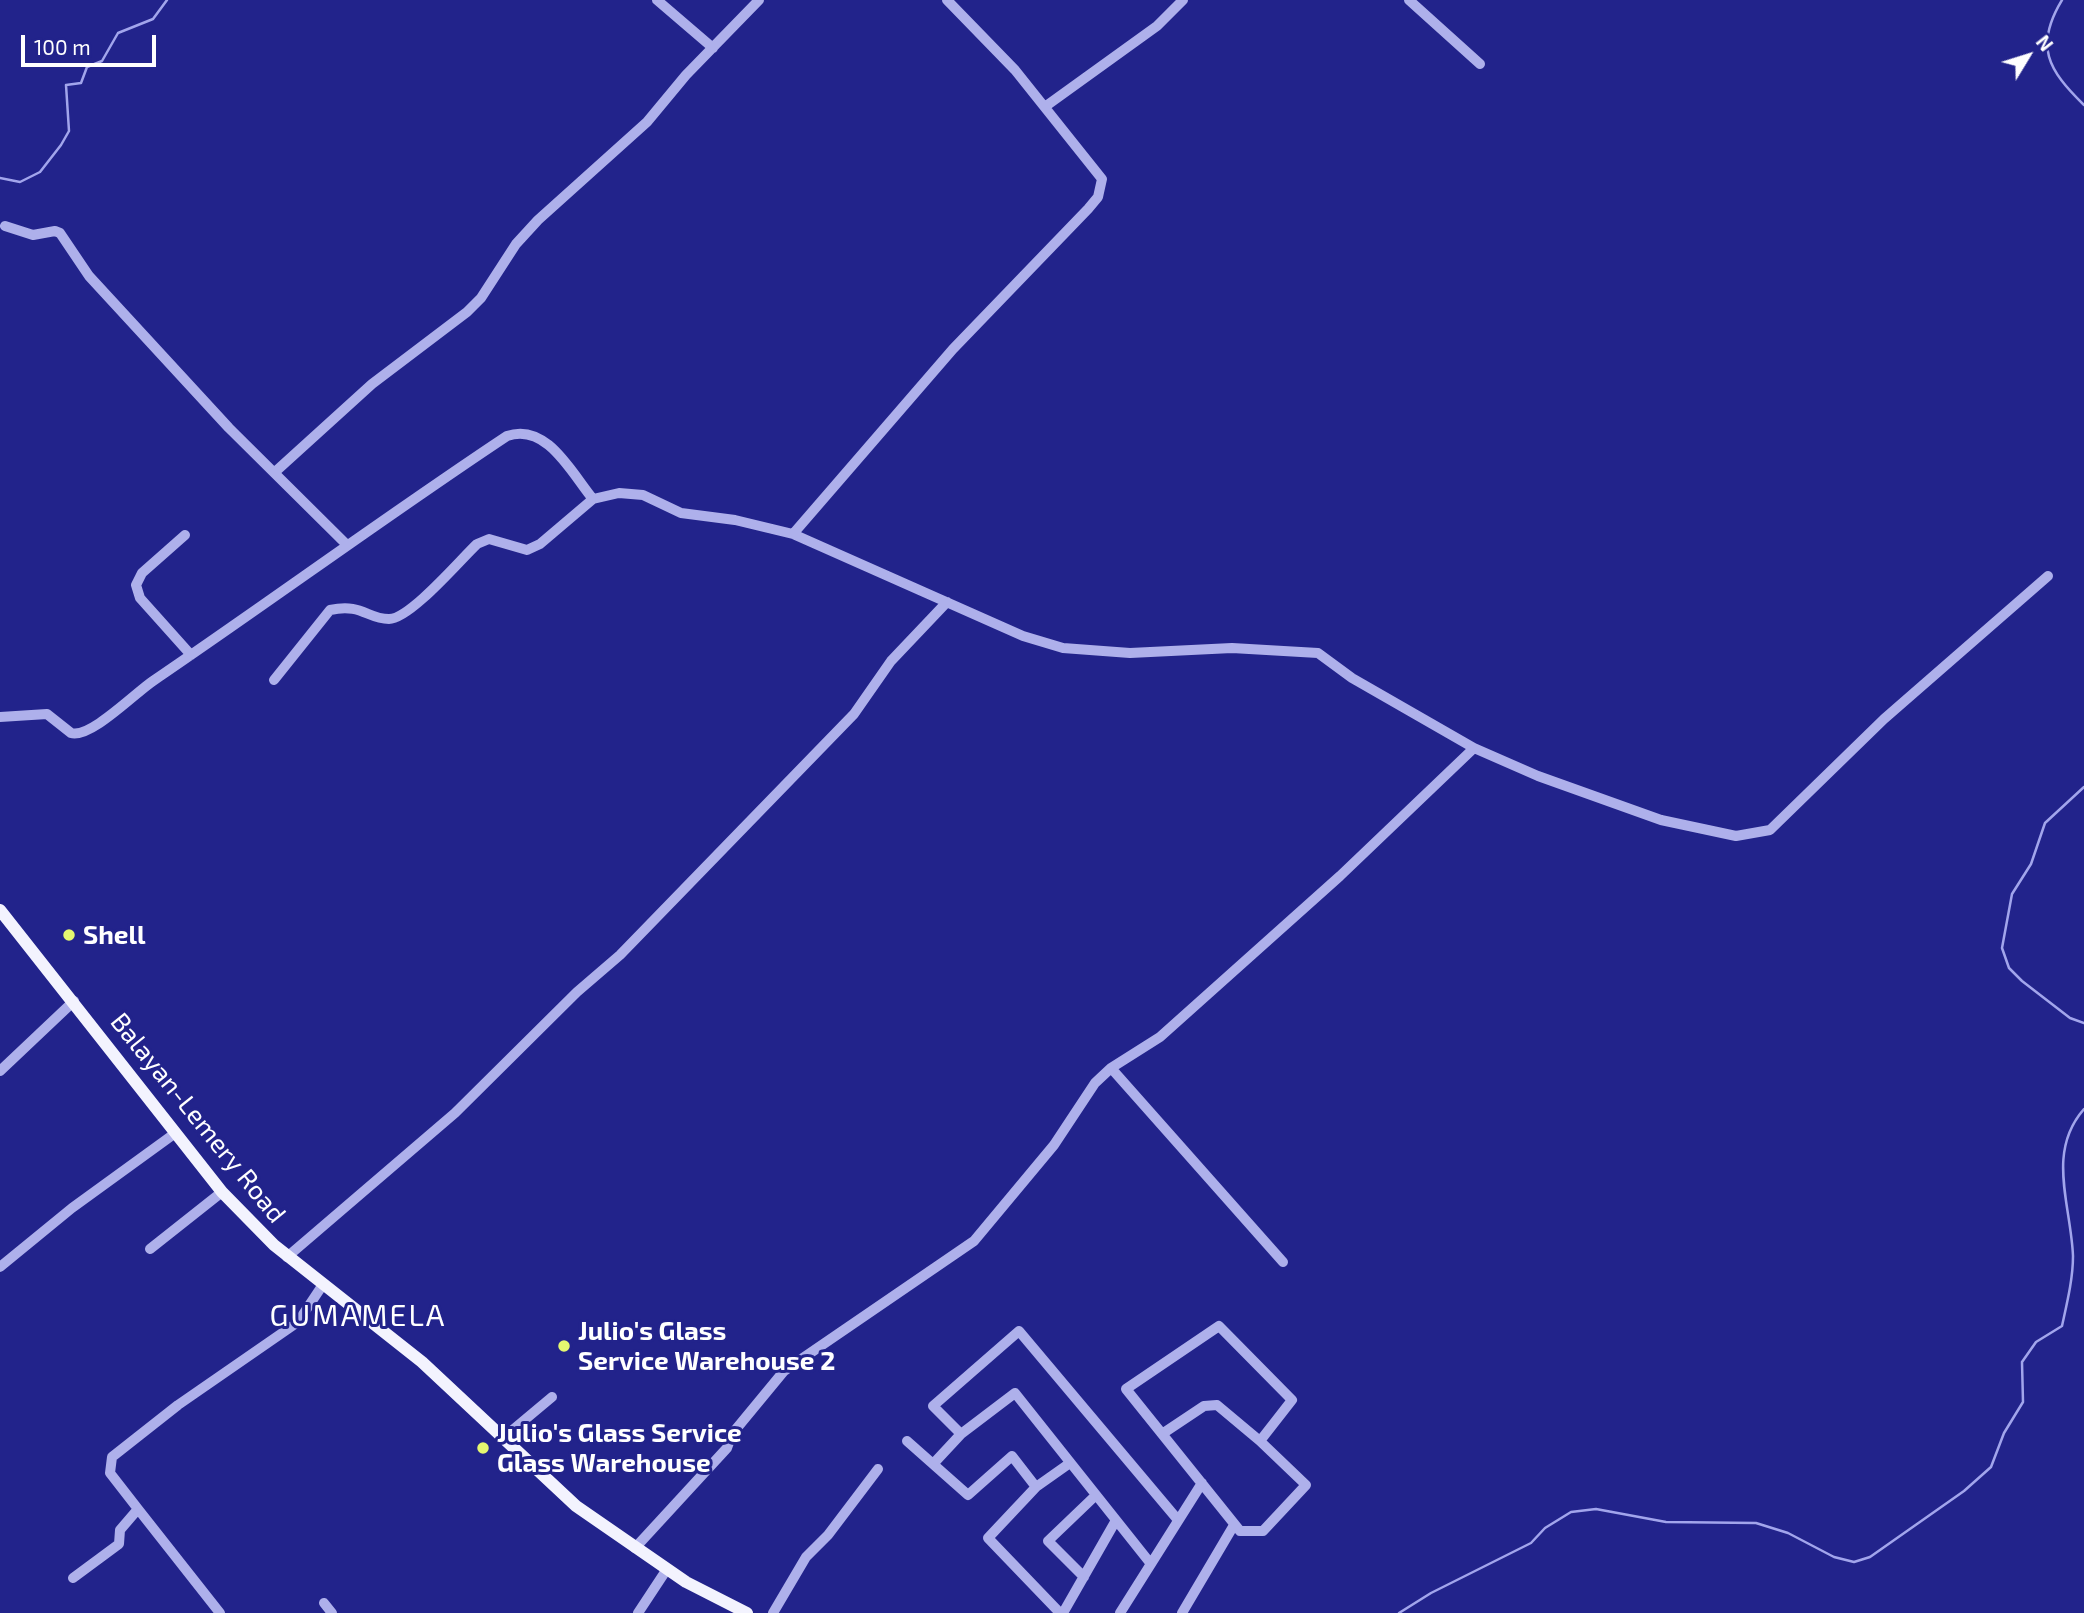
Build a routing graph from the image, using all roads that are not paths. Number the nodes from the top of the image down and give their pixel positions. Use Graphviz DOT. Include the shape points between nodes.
graph roads {
  1 [pos="657,0"];
  2 [pos="759,0"];
  3 [pos="947,0"];
  4 [pos="1183,0"];
  5 [pos="1409,0"];
  6 [pos="713,48"];
  7 [pos="1480,64"];
  8 [pos="1046,106"];
  9 [pos="5,226"];
  10 [pos="275,472"];
  11 [pos="593,499"];
  12 [pos="793,534"];
  13 [pos="185,535"];
  14 [pos="346,544"];
  15 [pos="2048,576"];
  16 [pos="947,601"];
  17 [pos="191,655"];
  18 [pos="274,680"];
  19 [pos="0,717"];
  20 [pos="1474,748"];
  21 [pos="0,910"];
  22 [pos="74,1001"];
  23 [pos="1111,1068"];
  24 [pos="0,1071"];
  25 [pos="174,1133"];
  26 [pos="222,1192"];
  27 [pos="150,1250"];
  28 [pos="287,1257"];
  29 [pos="1283,1262"];
  30 [pos="0,1267"];
  31 [pos="322,1286"];
  32 [pos="552,1397"];
  33 [pos="961,1434"];
  34 [pos="1162,1434"];
  35 [pos="503,1438"];
  36 [pos="907,1441"];
  37 [pos="1259,1441"];
  38 [pos="934,1463"];
  39 [pos="1070,1463"];
  40 [pos="878,1469"];
  41 [pos="1202,1482"];
  42 [pos="1036,1487"];
  43 [pos="1095,1496"];
  44 [pos="138,1509"];
  45 [pos="1178,1520"];
  46 [pos="1115,1522"];
  47 [pos="1234,1525"];
  48 [pos="635,1548"];
  49 [pos="1151,1564"];
  50 [pos="667,1569"];
  51 [pos="1084,1577"];
  52 [pos="73,1578"];
  53 [pos="324,1603"];
  54 [pos="220,1613"];
  55 [pos="332,1613"];
  56 [pos="638,1613"];
  57 [pos="747,1613"];
  58 [pos="773,1613"];
  59 [pos="1062,1613"];
  60 [pos="1120,1613"];
  61 [pos="1182,1613"];
  1 -- 6 [label="street"];
  2 -- 6 [label="street"];
  3 -- 8 [label="street"];
  4 -- 8 [label="street" via="1157,26"];
  5 -- 7 [label="street"];
  6 -- 10 [label="street" via="647,122 538,220 467,312 372,384"];
  8 -- 12 [label="street" via="1102,179 1098,197 953,349"];
  9 -- 10 [label="street" via="33,235 60,233 89,276"];
  10 -- 14 [label="street"];
  11 -- 12 [label="street" via="619,492 643,495 681,513"];
  11 -- 14 [label="street" via="556,451 529,434 517,433"];
  11 -- 18 [label="street" via="527,550 489,539 477,544 405,614 389,619 359,608 330,610"];
  12 -- 16 [label="street"];
  13 -- 17 [label="street" via="142,573 136,585 140,598"];
  14 -- 17 [label="street"];
  15 -- 20 [label="street" via="1884,719 1770,830 1735,836 1673,824"];
  16 -- 20 [label="street" via="1023,636 1088,652 1232,648 1318,653 1352,678"];
  16 -- 28 [label="street" via="891,661 854,714 620,955 455,1113"];
  17 -- 19 [label="street" via="85,733 71,733 47,714"];
  20 -- 23 [label="street" via="1160,1037"];
  21 -- 22 [label="main road, Balayan-Lemery Road"];
  22 -- 24 [label="street"];
  22 -- 25 [label="main road, Balayan-Lemery Road"];
  23 -- 29 [label="street"];
  23 -- 48 [label="street" via="974,1241 784,1371 732,1434 727,1448"];
  25 -- 26 [label="main road, Balayan-Lemery Road"];
  25 -- 30 [label="street"];
  26 -- 27 [label="street"];
  26 -- 28 [label="main road, Balayan-Lemery Road"];
  28 -- 31 [label="main road, Balayan-Lemery Road"];
  31 -- 35 [label="main road, Balayan-Lemery Road" via="422,1362"];
  31 -- 44 [label="street" via="298,1322 112,1457 110,1473"];
  32 -- 35 [label="street"];
  33 -- 38 [label="street"];
  33 -- 39 [label="street" via="1016,1393"];
  33 -- 45 [label="street" via="933,1406 1019,1331"];
  34 -- 37 [label="street" via="1205,1406 1217,1405"];
  34 -- 37 [label="street" via="1126,1389 1219,1326 1292,1400"];
  34 -- 41 [label="street"];
  35 -- 48 [label="main road, Balayan-Lemery Road" via="576,1506"];
  36 -- 38 [label="street"];
  37 -- 47 [label="street" via="1306,1485 1262,1531 1240,1531"];
  38 -- 42 [label="street" via="968,1494 1012,1456"];
  39 -- 42 [label="street"];
  39 -- 43 [label="street"];
  40 -- 58 [label="street" via="806,1557"];
  41 -- 45 [label="street"];
  41 -- 47 [label="street"];
  42 -- 59 [label="street" via="988,1538"];
  43 -- 46 [label="street"];
  43 -- 51 [label="street" via="1048,1541"];
  44 -- 52 [label="street" via="120,1530 119,1544"];
  44 -- 54 [label="street"];
  45 -- 49 [label="street"];
  46 -- 49 [label="street"];
  46 -- 51 [label="street"];
  47 -- 61 [label="street"];
  48 -- 50 [label="main road, Balayan-Lemery Road"];
  49 -- 60 [label="street"];
  50 -- 56 [label="street"];
  50 -- 57 [label="main road, Balayan-Lemery Road"];
  51 -- 59 [label="street"];
  53 -- 55 [label="street"];
}
